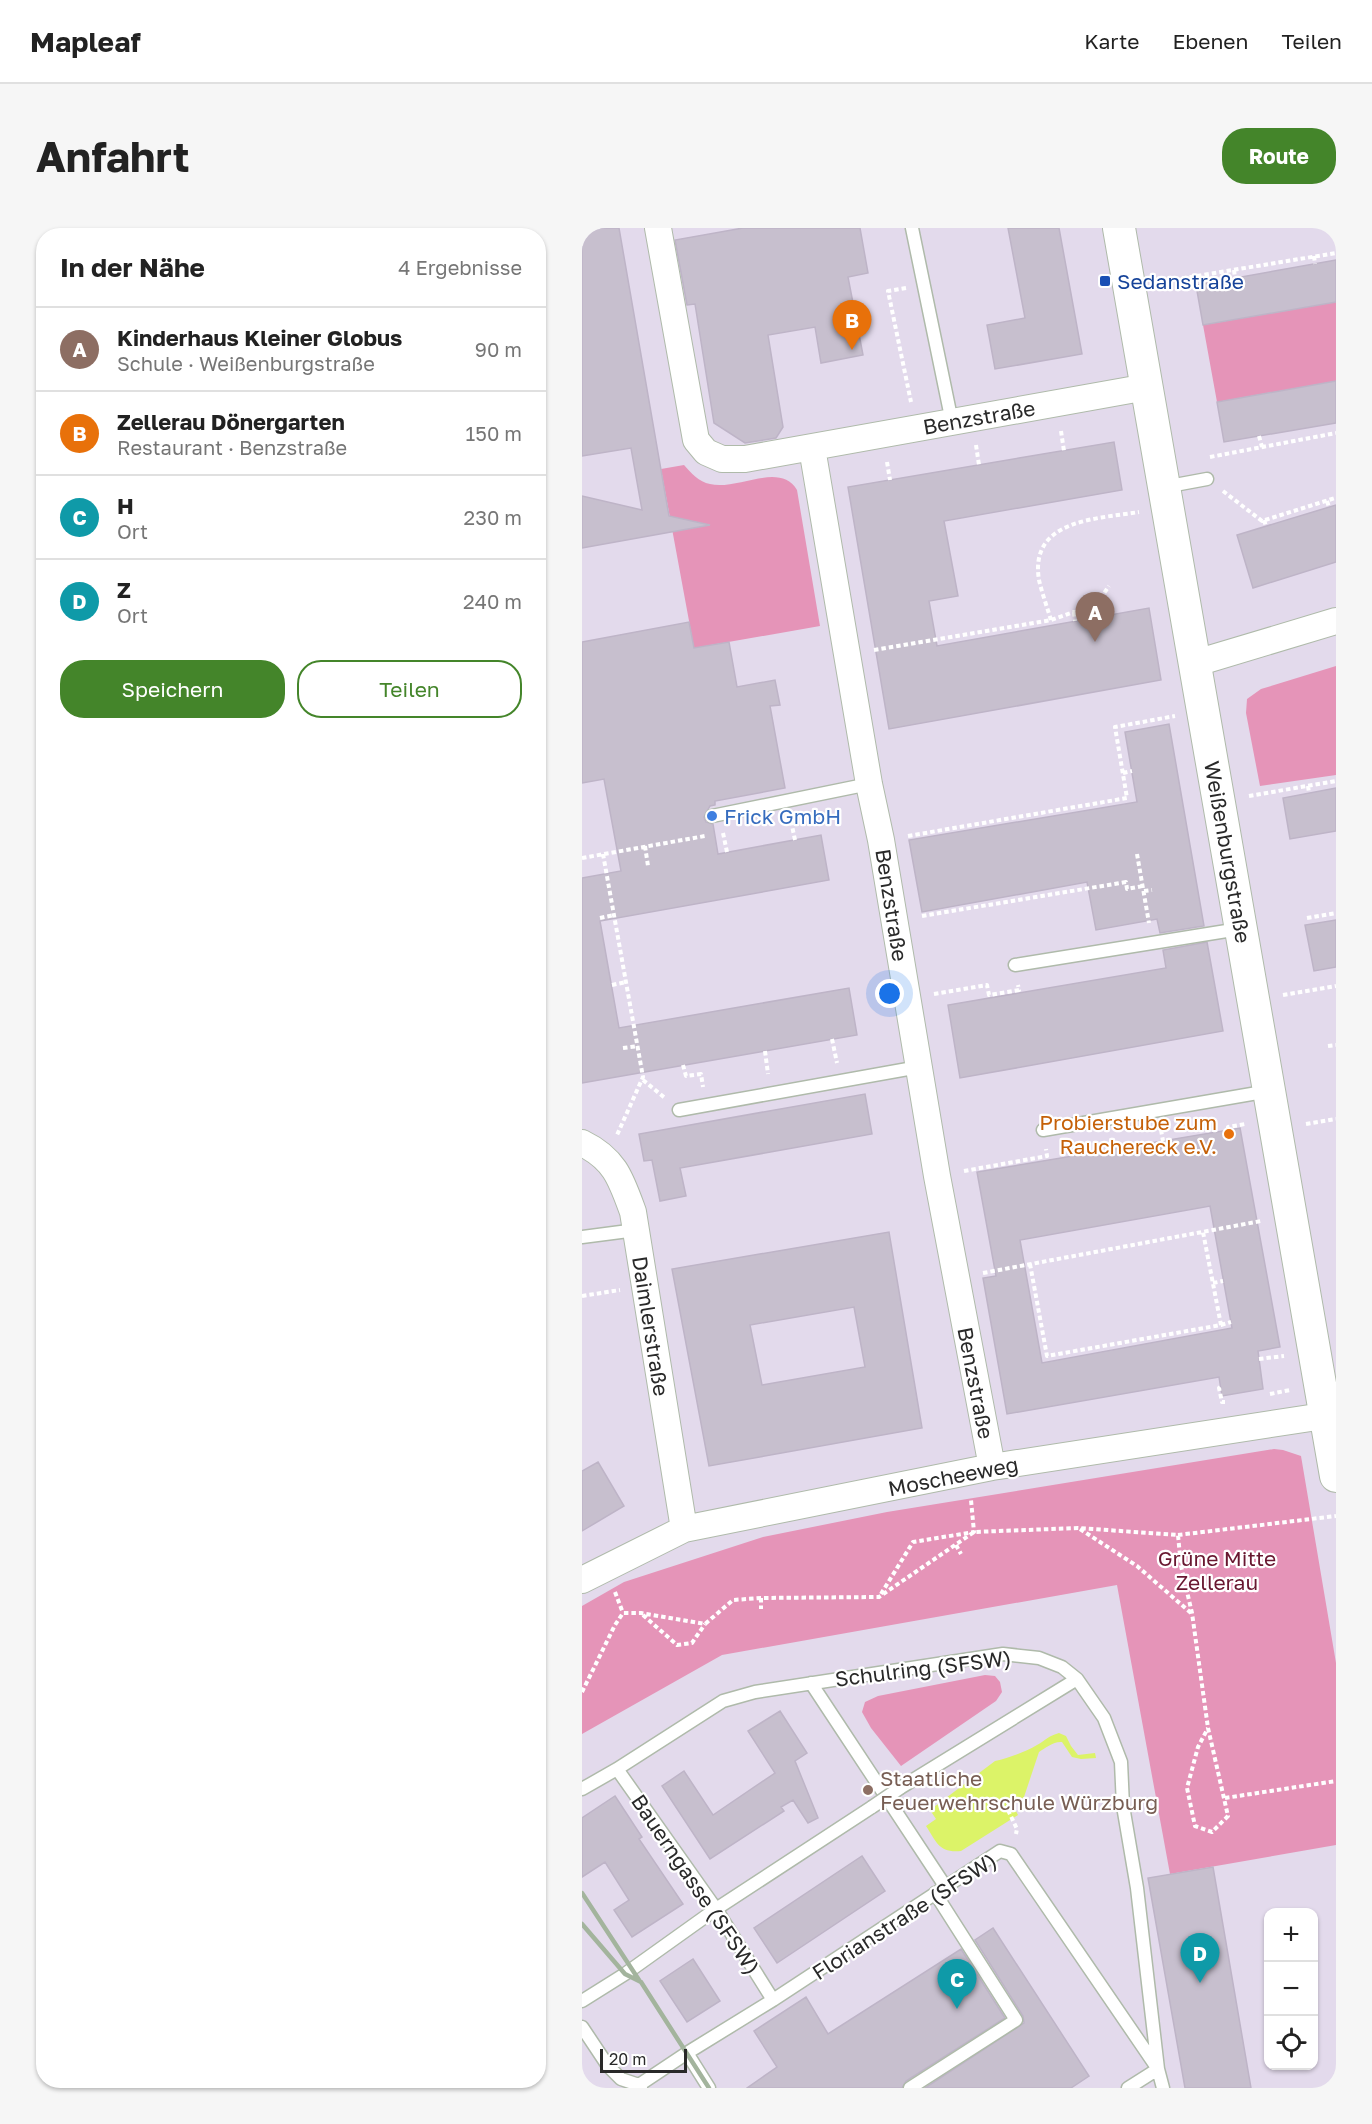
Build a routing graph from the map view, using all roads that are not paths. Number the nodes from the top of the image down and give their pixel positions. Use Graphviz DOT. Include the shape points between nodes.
graph roads {
  1 [pos="658,228"];
  2 [pos="912,228"];
  3 [pos="1119,228"];
  4 [pos="1147,387"];
  5 [pos="952,422"];
  6 [pos="812,448"];
  7 [pos="1207,479"];
  8 [pos="1166,497"];
  9 [pos="1336,621"];
  10 [pos="1196,663"];
  11 [pos="869,784"];
  12 [pos="712,816"];
  13 [pos="1241,928"];
  14 [pos="1015,965"];
  15 [pos="919,1067"];
  16 [pos="1269,1091"];
  17 [pos="679,1110"];
  18 [pos="1043,1130"];
  19 [pos="582,1143"];
  20 [pos="636,1230"];
  21 [pos="582,1237"];
  22 [pos="1331,1415"];
  23 [pos="992,1467"];
  24 [pos="1336,1476"];
  25 [pos="684,1529"];
  26 [pos="582,1580"];
  27 [pos="1077,1679"];
  28 [pos="811,1683"];
  29 [pos="617,1769"];
  30 [pos="582,1789"];
  31 [pos="940,1889"];
  32 [pos="716,1909"];
  33 [pos="773,2000"];
  34 [pos="582,2001"];
  35 [pos="582,2027"];
  36 [pos="687,2053"];
  37 [pos="1158,2069"];
  38 [pos="640,2087"];
  39 [pos="710,2088"];
  40 [pos="910,2088"];
  41 [pos="1128,2088"];
  42 [pos="1163,2088"];
  1 -- 6 [label="street, Benzstraße" via="696,440 706,452 722,459"];
  2 -- 5 [label="lane"];
  3 -- 4 [label="street, Weißenburgstraße"];
  4 -- 5 [label="street, Benzstraße"];
  4 -- 8 [label="street, Weißenburgstraße"];
  5 -- 6 [label="street, Benzstraße"];
  6 -- 11 [label="street, Benzstraße"];
  7 -- 8 [label="lane"];
  8 -- 10 [label="street, Weißenburgstraße"];
  9 -- 10 [label="street"];
  10 -- 13 [label="street, Weißenburgstraße"];
  11 -- 12 [label="lane"];
  11 -- 15 [label="street, Benzstraße"];
  13 -- 14 [label="lane"];
  13 -- 16 [label="street, Weißenburgstraße"];
  15 -- 17 [label="lane"];
  15 -- 23 [label="street, Benzstraße"];
  16 -- 18 [label="lane"];
  16 -- 22 [label="street, Weißenburgstraße"];
  19 -- 20 [label="street, Daimlerstraße" via="599,1151 620,1177"];
  20 -- 21 [label="lane"];
  20 -- 25 [label="street, Daimlerstraße"];
  22 -- 23 [label="street, Moscheeweg"];
  22 -- 24 [label="street, Weißenburgstraße"];
  23 -- 25 [label="street, Moscheeweg"];
  25 -- 26 [label="street, Moscheeweg"];
  27 -- 28 [label="lane, Schulring (SFSW)" via="1062,1667 1039,1658 1003,1654"];
  27 -- 32 [label="lane, bridge" via="900,1788"];
  27 -- 37 [label="lane, Schulring (SFSW)" via="1104,1718 1120,1762"];
  28 -- 29 [label="lane, Schulring (SFSW)" via="723,1701"];
  28 -- 31 [label="lane"];
  29 -- 30 [label="lane, Schulring (SFSW)"];
  29 -- 32 [label="lane, Bauerngasse (SFSW)"];
  31 -- 33 [label="lane, Florianstraße (SFSW)"];
  31 -- 37 [label="lane, Florianstraße (SFSW)" via="1000,1851 1011,1854"];
  31 -- 40 [label="lane" via="1016,2020"];
  32 -- 33 [label="lane, Bauerngasse (SFSW)"];
  32 -- 34 [label="lane"];
  33 -- 36 [label="lane, Florianstraße (SFSW)"];
  35 -- 38 [label="lane" via="608,2066 621,2079"];
  36 -- 38 [label="lane, Florianstraße (SFSW)"];
  36 -- 39 [label="lane"];
  37 -- 41 [label="lane"];
  37 -- 42 [label="lane, Schulring (SFSW)"];
}
